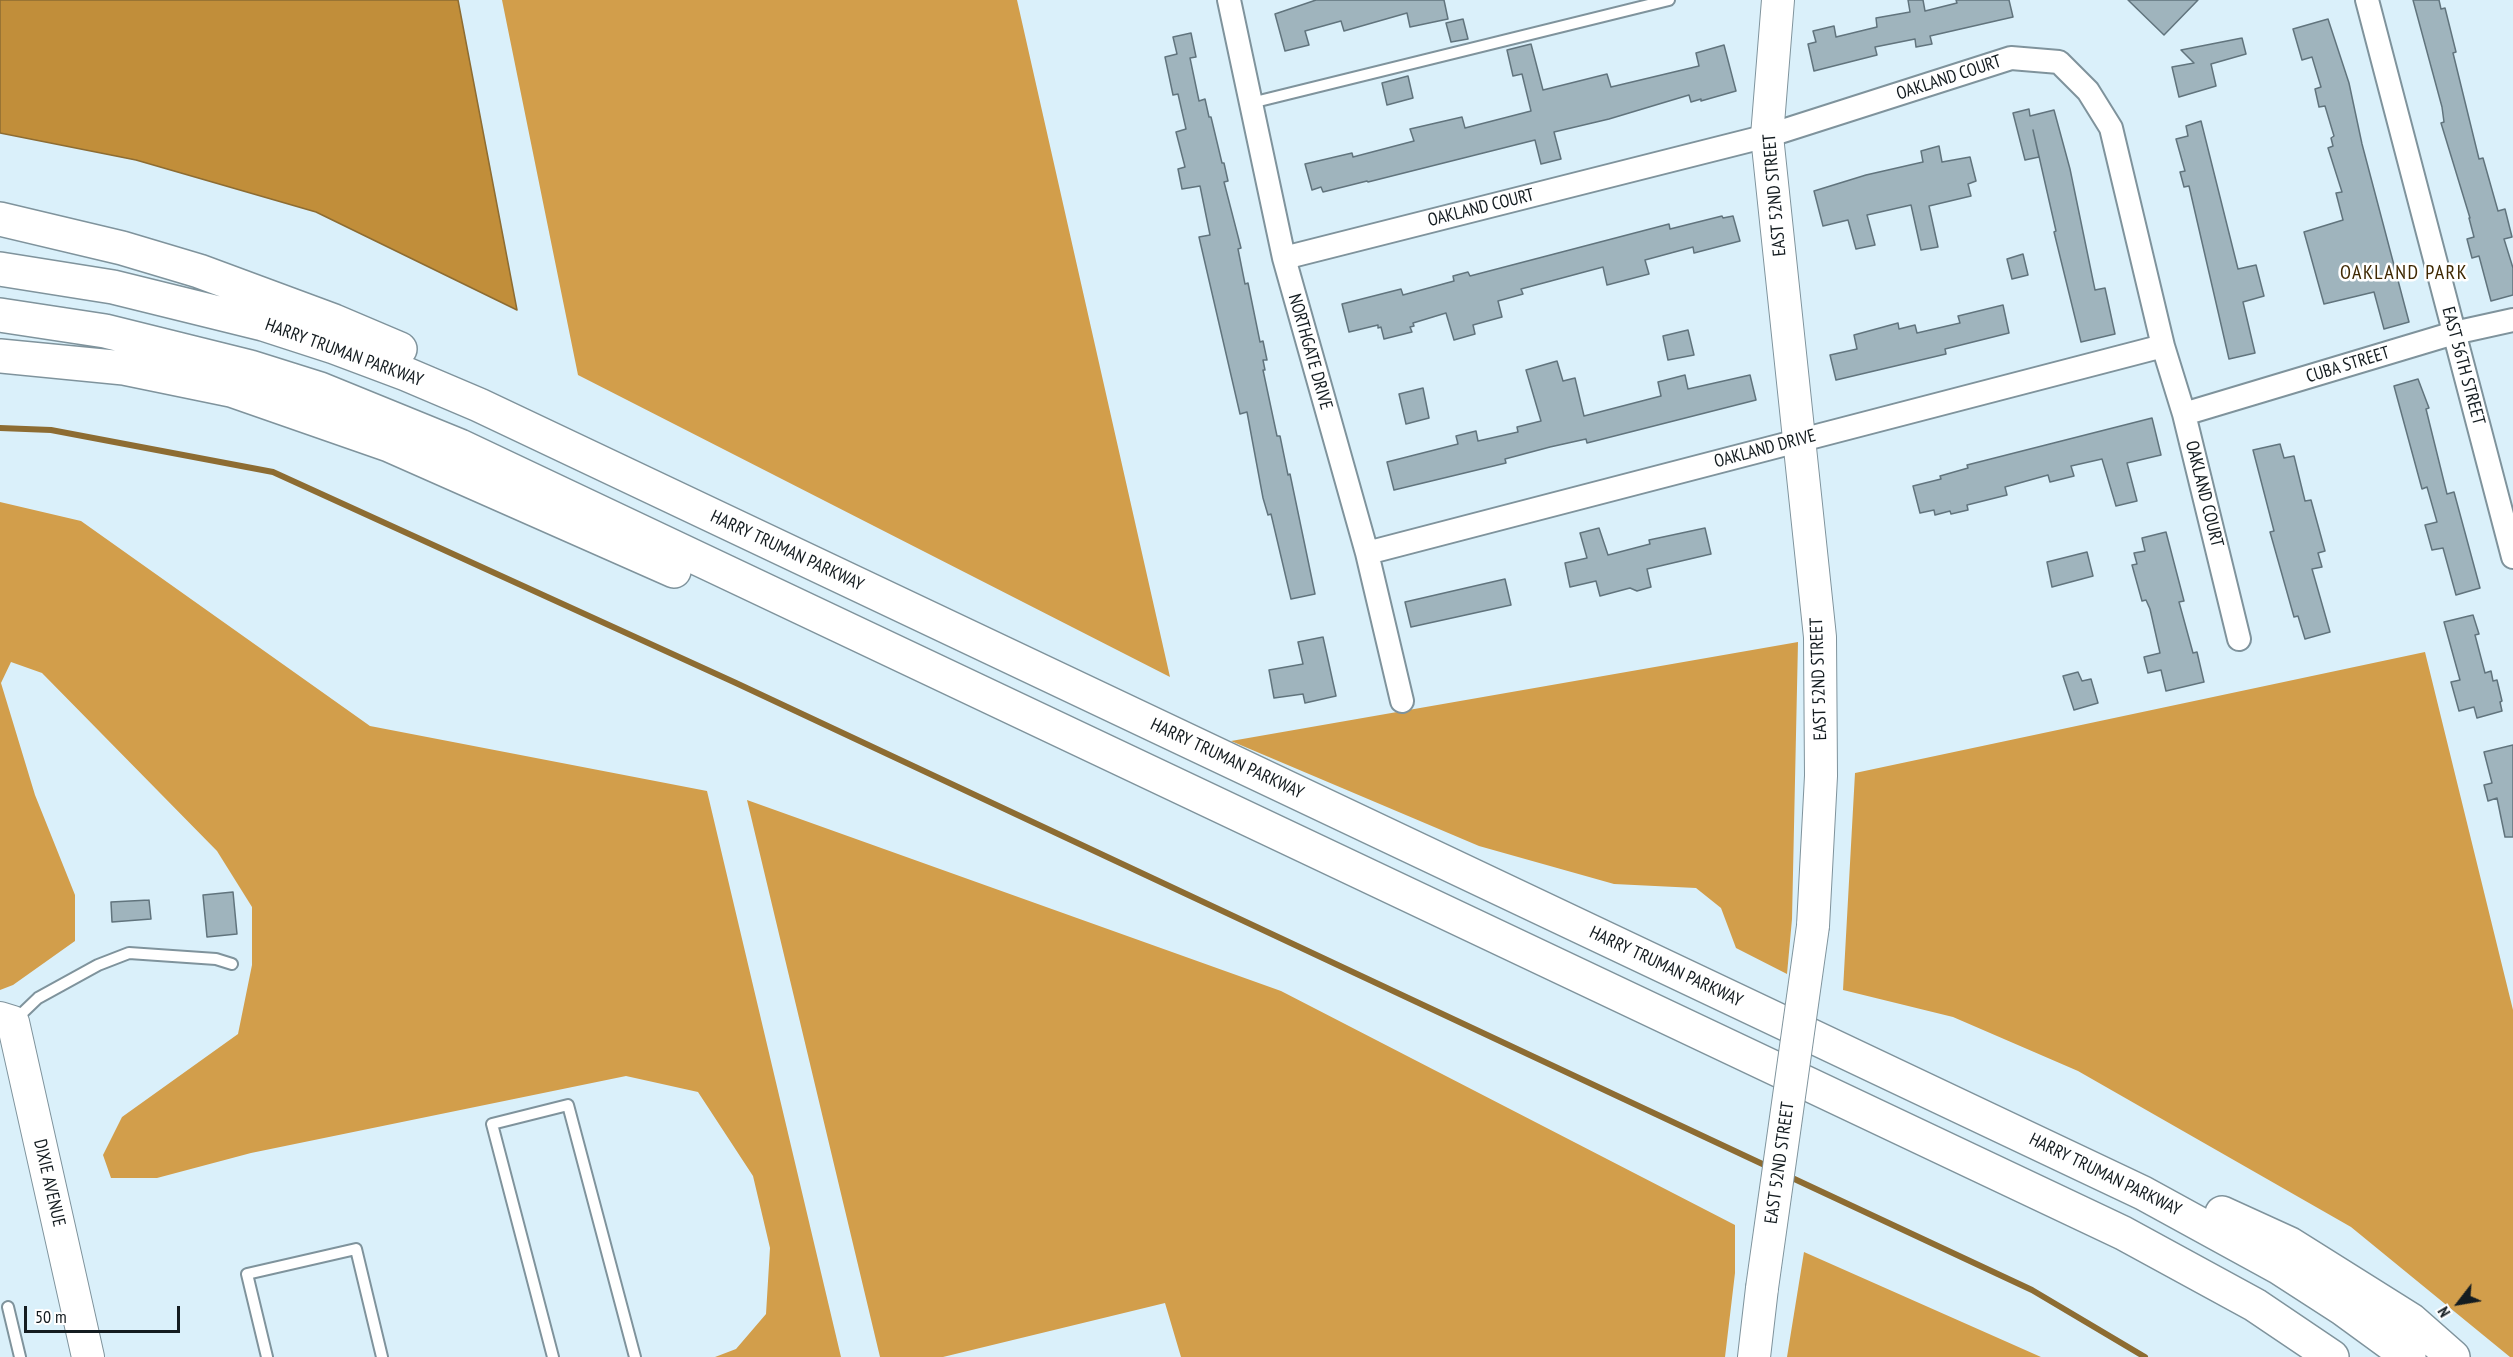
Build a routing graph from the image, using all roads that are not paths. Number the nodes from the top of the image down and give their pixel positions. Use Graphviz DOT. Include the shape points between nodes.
graph roads {
  1 [pos="1229,0"];
  2 [pos="1669,0"];
  3 [pos="1778,0"];
  4 [pos="2367,0"];
  5 [pos="1251,103"];
  6 [pos="1767,136"];
  7 [pos="0,219"];
  8 [pos="1284,258"];
  9 [pos="0,269"];
  10 [pos="0,315"];
  11 [pos="2513,320"];
  12 [pos="2454,333"];
  13 [pos="2163,346"];
  14 [pos="0,356"];
  15 [pos="2184,414"];
  16 [pos="1801,440"];
  17 [pos="625,474"];
  18 [pos="1367,553"];
  19 [pos="2513,557"];
  20 [pos="2239,639"];
  21 [pos="1402,701"];
  22 [pos="1330,857"];
  23 [pos="232,964"];
  24 [pos="7,1020"];
  25 [pos="2066,1156"];
  26 [pos="8,1307"];
  27 [pos="20,1357"];
  28 [pos="88,1357"];
  29 [pos="267,1357"];
  30 [pos="382,1357"];
  31 [pos="552,1357"];
  32 [pos="635,1357"];
  33 [pos="1754,1357"];
  34 [pos="2332,1357"];
  35 [pos="2409,1357"];
  36 [pos="2453,1357"];
  1 -- 5 [label="street, NORTHGATE DRIVE"];
  2 -- 5 [label="lane"];
  3 -- 6 [label="main road, EAST 52ND STREET"];
  4 -- 12 [label="street, EAST 56TH STREET"];
  5 -- 8 [label="street, NORTHGATE DRIVE"];
  6 -- 8 [label="street, OAKLAND COURT"];
  6 -- 13 [label="street, OAKLAND COURT" via="2011,58 2060,62 2088,91 2111,128"];
  6 -- 16 [label="main road, EAST 52ND STREET"];
  7 -- 17 [label="highway" via="199,271 334,321 398,348"];
  8 -- 18 [label="street, NORTHGATE DRIVE"];
  9 -- 17 [label="highway, HARRY TRUMAN PARKWAY" via="189,304 334,347 479,405"];
  10 -- 22 [label="highway" via="105,331 178,348 300,383 390,416"];
  11 -- 12 [label="street, CUBA STREET"];
  12 -- 15 [label="street, CUBA STREET"];
  12 -- 19 [label="street, EAST 56TH STREET"];
  13 -- 15 [label="street, OAKLAND COURT"];
  13 -- 16 [label="street, OAKLAND DRIVE"];
  14 -- 22 [label="highway" via="124,368 231,390 389,445"];
  15 -- 20 [label="street, OAKLAND COURT"];
  16 -- 18 [label="street, OAKLAND DRIVE"];
  16 -- 33 [label="main road, EAST 52ND STREET, bridge" via="1820,638 1821,776 1813,926"];
  17 -- 25 [label="highway, HARRY TRUMAN PARKWAY"];
  18 -- 21 [label="street, NORTHGATE DRIVE"];
  22 -- 34 [label="highway" via="2123,1233 2255,1305"];
  23 -- 24 [label="lane" via="216,959 129,953 98,965"];
  24 -- 28 [label="main road, DIXIE AVENUE"];
  25 -- 35 [label="highway, HARRY TRUMAN PARKWAY" via="2211,1228 2278,1267"];
  25 -- 36 [label="highway" via="2181,1194 2290,1244 2411,1320"];
  26 -- 27 [label="lane"];
  29 -- 30 [label="lane" via="247,1274 356,1249"];
  31 -- 32 [label="lane" via="492,1124 568,1105"];
}
